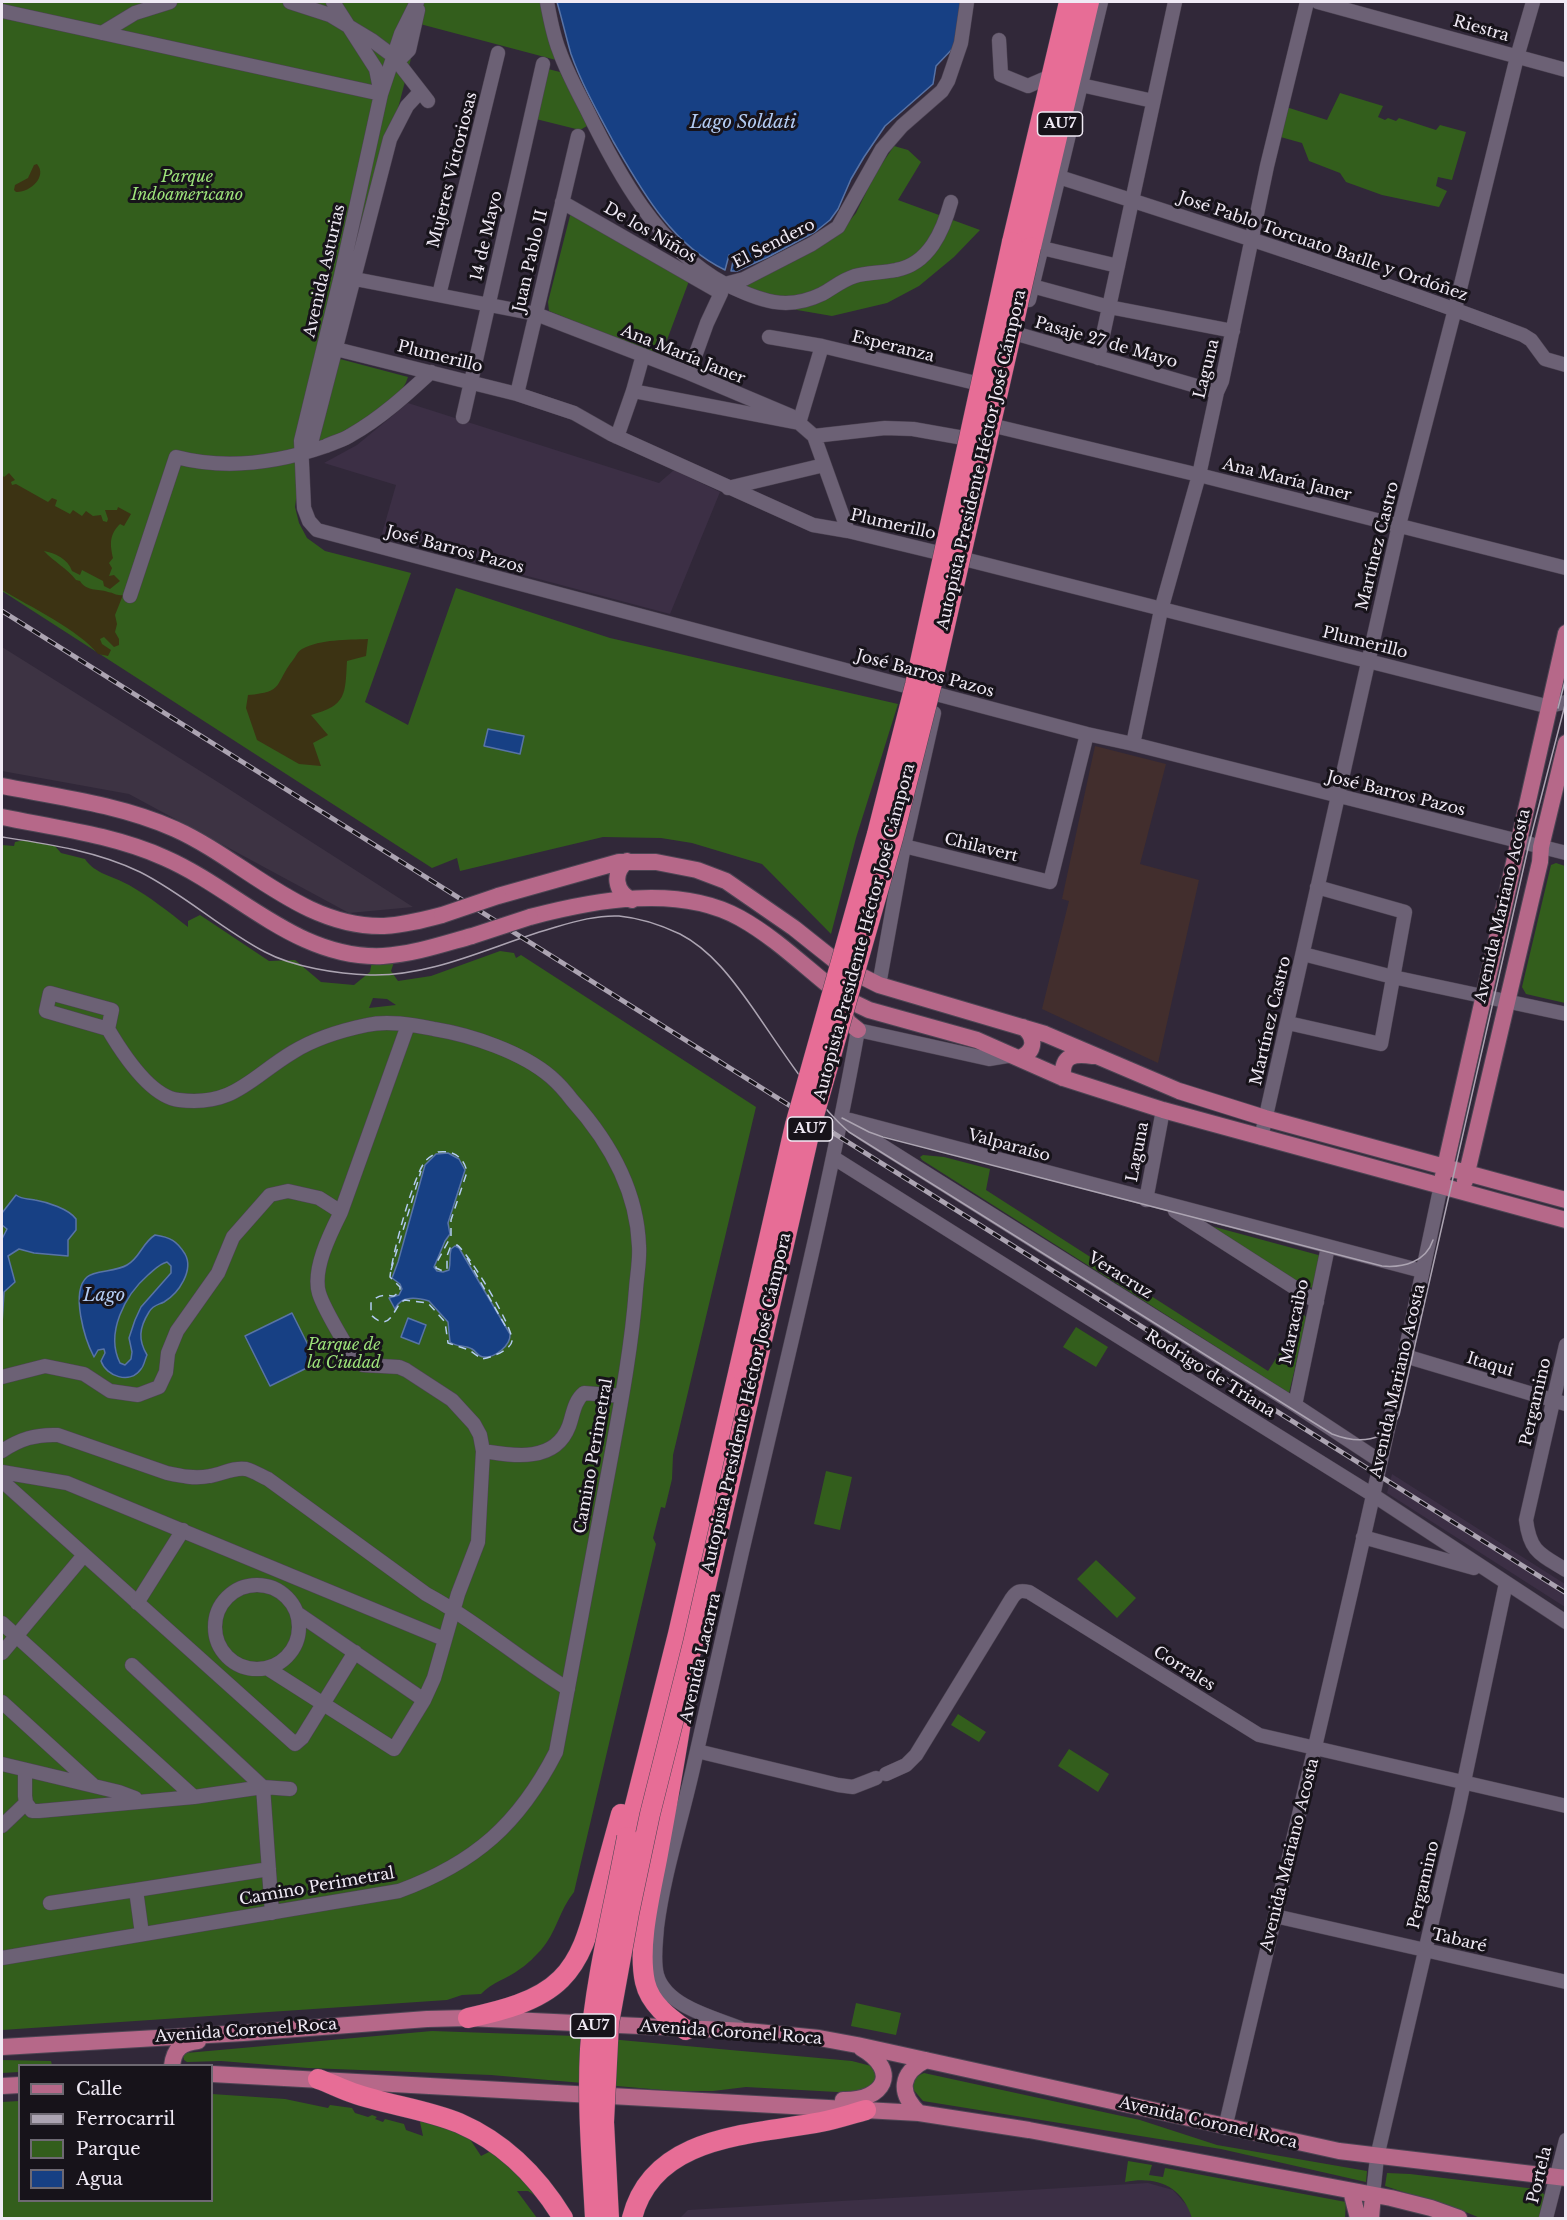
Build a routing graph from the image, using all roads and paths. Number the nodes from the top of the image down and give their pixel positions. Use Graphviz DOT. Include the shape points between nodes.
graph roads {
  1 [pos="170,2"];
  2 [pos="290,2"];
  3 [pos="333,2"];
  4 [pos="418,2"];
  5 [pos="547,2"];
  6 [pos="967,2"];
  7 [pos="1069,2"];
  8 [pos="1089,2"];
  9 [pos="1101,2"];
  10 [pos="1175,2"];
  11 [pos="1307,2"];
  12 [pos="1318,2"];
  13 [pos="1533,2"];
  14 [pos="1359,7"];
  15 [pos="2,10"];
  16 [pos="349,28"];
  17 [pos="102,33"];
  18 [pos="999,40"];
  19 [pos="498,52"];
  20 [pos="393,57"];
  21 [pos="1517,57"];
  22 [pos="543,64"];
  23 [pos="1566,70"];
  24 [pos="1051,76"];
  25 [pos="1081,85"];
  26 [pos="381,94"];
  27 [pos="1154,101"];
  28 [pos="578,136"];
  29 [pos="1059,177"];
  30 [pos="1132,201"];
  31 [pos="562,202"];
  32 [pos="951,202"];
  33 [pos="1252,239"];
  34 [pos="1028,246"];
  35 [pos="1118,266"];
  36 [pos="355,279"];
  37 [pos="1032,286"];
  38 [pos="723,289"];
  39 [pos="439,295"];
  40 [pos="489,304"];
  41 [pos="1109,307"];
  42 [pos="1455,309"];
  43 [pos="536,314"];
  44 [pos="1233,331"];
  45 [pos="1021,335"];
  46 [pos="769,337"];
  47 [pos="822,346"];
  48 [pos="336,348"];
  49 [pos="643,355"];
  50 [pos="1098,358"];
  51 [pos="1566,365"];
  52 [pos="431,372"];
  53 [pos="689,373"];
  54 [pos="471,382"];
  55 [pos="1008,390"];
  56 [pos="633,391"];
  57 [pos="1217,392"];
  58 [pos="518,394"];
  59 [pos="463,417"];
  60 [pos="799,423"];
  61 [pos="999,427"];
  62 [pos="814,436"];
  63 [pos="617,437"];
  64 [pos="996,444"];
  65 [pos="306,453"];
  66 [pos="824,465"];
  67 [pos="1199,475"];
  68 [pos="728,488"];
  69 [pos="303,494"];
  70 [pos="1399,525"];
  71 [pos="848,531"];
  72 [pos="968,560"];
  73 [pos="1566,568"];
  74 [pos="129,596"];
  75 [pos="1161,610"];
  76 [pos="1566,633"];
  77 [pos="1367,660"];
  78 [pos="938,694"];
  79 [pos="1566,702"];
  80 [pos="1548,706"];
  81 [pos="1087,734"];
  82 [pos="1566,743"];
  83 [pos="1133,744"];
  84 [pos="2,786"];
  85 [pos="1338,796"];
  86 [pos="2,817"];
  87 [pos="1517,841"];
  88 [pos="904,846"];
  89 [pos="1540,847"];
  90 [pos="1566,854"];
  91 [pos="627,861"];
  92 [pos="1317,887"];
  93 [pos="632,900"];
  94 [pos="1303,954"];
  95 [pos="1394,977"];
  96 [pos="879,985"];
  97 [pos="838,993"];
  98 [pos="1483,996"];
  99 [pos="1507,1000"];
  100 [pos="1566,1014"];
  101 [pos="1288,1023"];
  102 [pos="408,1025"];
  103 [pos="1023,1027"];
  104 [pos="858,1030"];
  105 [pos="102,1031"];
  106 [pos="1016,1057"];
  107 [pos="1100,1057"];
  108 [pos="1063,1078"];
  109 [pos="1163,1110"];
  110 [pos="842,1118"];
  111 [pos="1265,1118"];
  112 [pos="1261,1138"];
  113 [pos="834,1158"];
  114 [pos="1445,1167"];
  115 [pos="1467,1172"];
  116 [pos="1441,1185"];
  117 [pos="1462,1191"];
  118 [pos="1146,1200"];
  119 [pos="1566,1200"];
  120 [pos="1167,1205"];
  121 [pos="341,1212"];
  122 [pos="1566,1220"];
  123 [pos="1328,1247"];
  124 [pos="1422,1271"];
  125 [pos="1317,1302"];
  126 [pos="1566,1345"];
  127 [pos="1405,1356"];
  128 [pos="2,1377"];
  129 [pos="622,1396"];
  130 [pos="1560,1403"];
  131 [pos="1295,1405"];
  132 [pos="2,1451"];
  133 [pos="483,1451"];
  134 [pos="1380,1461"];
  135 [pos="2,1472"];
  136 [pos="2,1481"];
  137 [pos="1372,1495"];
  138 [pos="183,1530"];
  139 [pos="1363,1538"];
  140 [pos="84,1555"];
  141 [pos="1566,1570"];
  142 [pos="1487,1571"];
  143 [pos="1506,1583"];
  144 [pos="137,1603"];
  145 [pos="454,1609"];
  146 [pos="297,1613"];
  147 [pos="1566,1622"];
  148 [pos="2,1623"];
  149 [pos="15,1636"];
  150 [pos="444,1639"];
  151 [pos="685,1639"];
  152 [pos="355,1652"];
  153 [pos="2,1653"];
  154 [pos="228,1657"];
  155 [pos="132,1665"];
  156 [pos="267,1668"];
  157 [pos="213,1672"];
  158 [pos="568,1689"];
  159 [pos="424,1700"];
  160 [pos="2,1702"];
  161 [pos="322,1703"];
  162 [pos="1316,1747"];
  163 [pos="697,1751"];
  164 [pos="2,1764"];
  165 [pos="25,1770"];
  166 [pos="1463,1782"];
  167 [pos="95,1787"];
  168 [pos="263,1788"];
  169 [pos="290,1789"];
  170 [pos="194,1797"];
  171 [pos="137,1802"];
  172 [pos="26,1803"];
  173 [pos="1566,1806"];
  174 [pos="2,1826"];
  175 [pos="269,1869"];
  176 [pos="136,1890"];
  177 [pos="51,1903"];
  178 [pos="272,1913"];
  179 [pos="1275,1916"];
  180 [pos="142,1934"];
  181 [pos="1426,1950"];
  182 [pos="2,1958"];
  183 [pos="1566,1982"];
  184 [pos="468,2018"];
  185 [pos="686,2030"];
  186 [pos="747,2031"];
  187 [pos="243,2033"];
  188 [pos="857,2045"];
  189 [pos="2,2047"];
  190 [pos="926,2060"];
  191 [pos="172,2064"];
  192 [pos="213,2074"];
  193 [pos="318,2079"];
  194 [pos="18,2085"];
  195 [pos="2,2086"];
  196 [pos="735,2104"];
  197 [pos="866,2110"];
  198 [pos="918,2113"];
  199 [pos="1225,2128"];
  200 [pos="1566,2140"];
  201 [pos="1377,2157"];
  202 [pos="1561,2178"];
  203 [pos="1352,2191"];
  204 [pos="1373,2194"];
  205 [pos="563,2218"];
  206 [pos="595,2218"];
  207 [pos="609,2218"];
  208 [pos="632,2218"];
  209 [pos="1358,2218"];
  210 [pos="1371,2218"];
  211 [pos="1459,2218"];
  212 [pos="1546,2218"];
  1 -- 17 [label="street" via="135,13"];
  2 -- 16 [label="street" via="330,15"];
  3 -- 16 [label="street"];
  4 -- 20 [label="street, Avenida Asturias"];
  5 -- 38 [label="street, El Sendero" via="558,49 623,177 672,244"];
  6 -- 38 [label="street, El Sendero" via="961,43 942,91 882,149 838,227"];
  7 -- 24 [label="highway, Autopista Presidente Héctor José Cámpora / AU7"];
  8 -- 34 [label="highway, Autopista Presidente Héctor José Cámpora / AU7"];
  9 -- 25 [label="street"];
  10 -- 27 [label="street"];
  11 -- 33 [label="street, Laguna"];
  12 -- 14 [label="street, Riestra"];
  13 -- 21 [label="street, Martínez Castro"];
  14 -- 21 [label="street, Riestra"];
  15 -- 17 [label="street"];
  16 -- 20 [label="street"];
  16 -- 26 [label="street" via="376,69"];
  17 -- 26 [label="street"];
  18 -- 24 [label="street" via="1001,75 1028,86"];
  19 -- 39 [label="street, Mujeres Victoriosas"];
  20 -- 26 [label="street, Avenida Asturias"];
  20 -- 36 [label="street, Avenida Asturias" via="424,97 407,106 390,139"];
  21 -- 23 [label="street, Riestra"];
  21 -- 42 [label="street, Martínez Castro"];
  22 -- 40 [label="street, 14 de Mayo"];
  24 -- 34 [label="highway, Autopista Presidente Héctor José Cámpora / AU7"];
  25 -- 27 [label="street"];
  25 -- 29 [label="street"];
  26 -- 65 [label="street, Avenida Asturias" via="301,441"];
  27 -- 30 [label="street"];
  28 -- 31 [label="street, Juan Pablo II"];
  29 -- 30 [label="street, José Pablo Torcuato Batlle y Ordóñez"];
  29 -- 34 [label="street"];
  30 -- 33 [label="street, José Pablo Torcuato Batlle y Ordóñez"];
  30 -- 35 [label="street"];
  31 -- 38 [label="street, De los Niños"];
  31 -- 43 [label="street, Juan Pablo II"];
  32 -- 38 [label="street" via="934,245 918,260 898,270 856,275 819,295 788,304"];
  33 -- 42 [label="street, José Pablo Torcuato Batlle y Ordóñez"];
  33 -- 44 [label="street, Laguna"];
  34 -- 35 [label="street"];
  34 -- 37 [label="street"];
  34 -- 151 [label="highway, Autopista Presidente Héctor José Cámpora / AU7, bridge" via="928,698 893,838 811,1126"];
  35 -- 41 [label="street"];
  36 -- 39 [label="street, Ana María Janer"];
  36 -- 48 [label="street, Avenida Asturias"];
  37 -- 41 [label="street"];
  37 -- 45 [label="street"];
  38 -- 53 [label="street"];
  39 -- 40 [label="street, Ana María Janer"];
  40 -- 43 [label="street, Ana María Janer"];
  40 -- 54 [label="street, 14 de Mayo"];
  41 -- 44 [label="street"];
  41 -- 50 [label="street"];
  42 -- 51 [label="street, José Pablo Torcuato Batlle y Ordóñez" via="1523,335 1545,359"];
  42 -- 70 [label="street, Martínez Castro"];
  43 -- 49 [label="street, Ana María Janer"];
  43 -- 58 [label="street, Juan Pablo II"];
  44 -- 57 [label="street, Laguna"];
  45 -- 50 [label="street, Pasaje 27 de Mayo"];
  45 -- 55 [label="street"];
  46 -- 47 [label="street, Esperanza"];
  47 -- 55 [label="street, Esperanza"];
  47 -- 60 [label="street"];
  48 -- 52 [label="street, Plumerillo"];
  48 -- 65 [label="street, Avenida Asturias"];
  49 -- 53 [label="street, Ana María Janer"];
  49 -- 56 [label="street"];
  50 -- 57 [label="street, Pasaje 27 de Mayo"];
  52 -- 54 [label="street, Plumerillo"];
  52 -- 65 [label="street" via="391,409 350,437"];
  53 -- 60 [label="street, Ana María Janer" via="791,416"];
  54 -- 58 [label="street, Plumerillo"];
  54 -- 59 [label="street, 14 de Mayo"];
  55 -- 61 [label="street"];
  56 -- 60 [label="street"];
  56 -- 63 [label="street"];
  57 -- 67 [label="street, Laguna"];
  58 -- 63 [label="street, Plumerillo" via="573,413"];
  60 -- 62 [label="street, Ana María Janer"];
  61 -- 64 [label="street"];
  61 -- 67 [label="street, Ana María Janer"];
  62 -- 64 [label="street" via="913,429"];
  62 -- 66 [label="street"];
  63 -- 68 [label="street, Plumerillo"];
  64 -- 72 [label="street"];
  65 -- 69 [label="street, Avenida Asturias"];
  65 -- 74 [label="street" via="233,464 200,463 176,457"];
  66 -- 68 [label="street"];
  66 -- 71 [label="street"];
  67 -- 70 [label="street, Ana María Janer"];
  67 -- 75 [label="street, Laguna"];
  68 -- 71 [label="street, Plumerillo" via="813,525"];
  69 -- 78 [label="street, José Barros Pazos" via="309,521 328,534"];
  70 -- 73 [label="street, Ana María Janer"];
  70 -- 77 [label="street, Martínez Castro"];
  71 -- 72 [label="street, Plumerillo"];
  72 -- 75 [label="street, Plumerillo"];
  72 -- 78 [label="street"];
  75 -- 77 [label="street, Plumerillo"];
  75 -- 83 [label="street, Laguna"];
  76 -- 80 [label="main road, Avenida Mariano Acosta"];
  77 -- 80 [label="street, Plumerillo"];
  77 -- 85 [label="street, Martínez Castro"];
  78 -- 81 [label="street, José Barros Pazos"];
  78 -- 88 [label="street"];
  79 -- 80 [label="street, Plumerillo"];
  80 -- 87 [label="main road, Avenida Mariano Acosta"];
  81 -- 83 [label="street, José Barros Pazos"];
  81 -- 88 [label="street, Chilavert" via="1050,882"];
  82 -- 89 [label="main road, Avenida Mariano Acosta"];
  83 -- 85 [label="street, José Barros Pazos"];
  84 -- 91 [label="main road, bridge" via="120,811 164,825 305,906 344,922 384,926 442,915 599,866"];
  85 -- 87 [label="street, José Barros Pazos"];
  85 -- 92 [label="street, Martínez Castro"];
  86 -- 93 [label="main road, bridge" via="107,838 154,853 283,928 339,951 381,956 404,954 530,917 586,904"];
  87 -- 89 [label="street, José Barros Pazos"];
  87 -- 98 [label="main road, Avenida Mariano Acosta"];
  88 -- 96 [label="street"];
  89 -- 90 [label="street, José Barros Pazos"];
  89 -- 99 [label="main road, Avenida Mariano Acosta" via="1540,862"];
  91 -- 93 [label="main road" via="619,871 617,884 621,893"];
  91 -- 96 [label="main road" via="677,865 720,878 843,967"];
  92 -- 94 [label="street, Martínez Castro"];
  92 -- 95 [label="street" via="1406,912"];
  93 -- 97 [label="main road" via="680,899 714,906 764,933"];
  94 -- 95 [label="street"];
  94 -- 101 [label="street, Martínez Castro"];
  95 -- 98 [label="street"];
  95 -- 101 [label="street" via="1381,1044"];
  96 -- 103 [label="main road"];
  97 -- 104 [label="main road" via="848,1022"];
  97 -- 106 [label="main road" via="868,1010 950,1031"];
  98 -- 99 [label="street"];
  98 -- 114 [label="main road, Avenida Mariano Acosta"];
  99 -- 100 [label="street"];
  99 -- 115 [label="main road, Avenida Mariano Acosta"];
  101 -- 111 [label="street, Martínez Castro"];
  102 -- 105 [label="street, Camino Perimetral" via="370,1024 343,1031 296,1050 242,1090 208,1101 175,1100 156,1088"];
  102 -- 121 [label="street"];
  102 -- 129 [label="street, Camino Perimetral" via="454,1032 480,1041 519,1057 551,1077 592,1121 616,1161 632,1195 639,1247"];
  103 -- 106 [label="main road" via="1033,1039 1032,1047 1025,1056"];
  103 -- 107 [label="main road"];
  104 -- 106 [label="street" via="989,1059"];
  104 -- 110 [label="street, Avenida Lacarra"];
  106 -- 108 [label="main road"];
  107 -- 108 [label="main road" via="1072,1056 1062,1069"];
  107 -- 111 [label="main road" via="1179,1091"];
  108 -- 109 [label="main road"];
  109 -- 112 [label="main road"];
  109 -- 118 [label="street, Laguna"];
  110 -- 113 [label="street, Avenida Lacarra"];
  110 -- 118 [label="street, Valparaíso"];
  110 -- 131 [label="street, Veracruz"];
  111 -- 112 [label="street, Martínez Castro"];
  111 -- 114 [label="main road"];
  112 -- 116 [label="main road"];
  113 -- 137 [label="street, Rodrigo de Triana"];
  113 -- 163 [label="street, Avenida Lacarra"];
  114 -- 115 [label="main road"];
  114 -- 116 [label="main road, Avenida Mariano Acosta"];
  115 -- 117 [label="main road, Avenida Mariano Acosta"];
  115 -- 119 [label="main road"];
  116 -- 117 [label="main road"];
  116 -- 124 [label="street, Avenida Mariano Acosta"];
  117 -- 122 [label="main road"];
  118 -- 120 [label="street, Valparaíso"];
  120 -- 123 [label="street, Valparaíso"];
  120 -- 125 [label="street, Valparaíso"];
  121 -- 128 [label="street" via="319,1198 288,1191 270,1195 233,1237 218,1273 177,1331 159,1387 138,1395 110,1391 84,1374 45,1366"];
  121 -- 133 [label="street" via="327,1239 318,1284 352,1356 363,1365 406,1370 452,1400 474,1424"];
  123 -- 124 [label="street, Valparaíso"];
  123 -- 125 [label="street, Maracaibo"];
  124 -- 127 [label="street, Avenida Mariano Acosta"];
  125 -- 131 [label="street, Maracaibo"];
  126 -- 130 [label="street, Pergamino"];
  127 -- 130 [label="street, Itaqui"];
  127 -- 134 [label="street, Avenida Mariano Acosta"];
  129 -- 133 [label="street" via="584,1394 578,1398 568,1429 557,1444 544,1452 523,1455"];
  129 -- 158 [label="street, Camino Perimetral"];
  130 -- 141 [label="street, Pergamino" via="1526,1520 1528,1537 1537,1552"];
  131 -- 134 [label="street, Veracruz"];
  132 -- 145 [label="street" via="25,1438 58,1435 181,1476 210,1476 246,1469 268,1479 408,1582"];
  133 -- 145 [label="street" via="478,1542"];
  134 -- 137 [label="street, Avenida Mariano Acosta"];
  135 -- 138 [label="street" via="67,1484"];
  136 -- 140 [label="street"];
  137 -- 139 [label="street, Avenida Mariano Acosta"];
  137 -- 142 [label="street, Rodrigo de Triana"];
  138 -- 144 [label="street"];
  138 -- 150 [label="street"];
  139 -- 142 [label="street"];
  139 -- 162 [label="street, Avenida Mariano Acosta"];
  140 -- 144 [label="street"];
  140 -- 149 [label="street"];
  142 -- 143 [label="street, Rodrigo de Triana"];
  143 -- 147 [label="street, Rodrigo de Triana"];
  143 -- 166 [label="street, Pergamino"];
  144 -- 157 [label="street"];
  145 -- 150 [label="street"];
  145 -- 158 [label="street"];
  146 -- 152 [label="street"];
  146 -- 154 [label="street" via="290,1600 273,1587 252,1584 232,1592 222,1602 214,1622 218,1643"];
  146 -- 156 [label="street" via="299,1633 295,1646 281,1662"];
  148 -- 149 [label="street"];
  149 -- 153 [label="street"];
  149 -- 170 [label="street"];
  150 -- 159 [label="street"];
  151 -- 184 [label="highway" via="657,1691 580,1952 560,1980 544,1992"];
  151 -- 185 [label="highway, bridge" via="672,1778 646,1914 643,1964 654,2002"];
  151 -- 206 [label="highway, Autopista Presidente Héctor José Cámpora / AU7, bridge" via="627,1837 593,2018 589,2118"];
  151 -- 207 [label="highway, Autopista Presidente Héctor José Cámpora / AU7, bridge" via="609,2023 604,2122"];
  152 -- 159 [label="street"];
  152 -- 161 [label="street"];
  154 -- 156 [label="street" via="248,1668"];
  154 -- 157 [label="street"];
  155 -- 168 [label="street"];
  156 -- 161 [label="street"];
  157 -- 161 [label="street" via="295,1744"];
  158 -- 178 [label="street, Camino Perimetral" via="556,1752 540,1782 491,1841 455,1867 399,1891"];
  159 -- 161 [label="street" via="394,1749"];
  160 -- 167 [label="street"];
  162 -- 163 [label="street, Corrales" via="1247,1729 1022,1590 1012,1598 912,1760 881,1776 853,1787 838,1785"];
  162 -- 166 [label="street, Corrales"];
  162 -- 179 [label="street, Avenida Mariano Acosta"];
  163 -- 186 [label="street, Avenida Lacarra" via="663,1891 656,1972 667,1994 678,2002"];
  164 -- 165 [label="street"];
  165 -- 167 [label="street"];
  165 -- 172 [label="street"];
  166 -- 173 [label="street, Corrales"];
  166 -- 181 [label="street, Pergamino"];
  167 -- 171 [label="street" via="119,1792"];
  168 -- 169 [label="street"];
  168 -- 170 [label="street"];
  168 -- 175 [label="street"];
  170 -- 171 [label="street"];
  171 -- 172 [label="street" via="46,1811 32,1811"];
  172 -- 174 [label="street"];
  175 -- 176 [label="street"];
  175 -- 178 [label="street"];
  176 -- 177 [label="street"];
  176 -- 180 [label="street"];
  178 -- 180 [label="street, Camino Perimetral"];
  179 -- 181 [label="street, Tabaré"];
  179 -- 199 [label="street, Avenida Mariano Acosta"];
  180 -- 182 [label="street, Camino Perimetral"];
  181 -- 183 [label="street, Tabaré"];
  181 -- 201 [label="street, Pergamino"];
  184 -- 185 [label="main road, Avenida Coronel Roca"];
  184 -- 187 [label="main road, Avenida Coronel Roca"];
  185 -- 186 [label="main road, Avenida Coronel Roca"];
  186 -- 188 [label="main road, Avenida Coronel Roca"];
  187 -- 189 [label="main road, Avenida Coronel Roca"];
  187 -- 191 [label="main road" via="185,2043 175,2050"];
  188 -- 190 [label="main road, Avenida Coronel Roca"];
  188 -- 196 [label="main road" via="882,2067 882,2084 872,2095 850,2100 755,2096"];
  190 -- 198 [label="main road" via="908,2073 904,2087 908,2101"];
  190 -- 199 [label="main road, Avenida Coronel Roca"];
  192 -- 193 [label="main road"];
  193 -- 196 [label="main road"];
  193 -- 205 [label="highway" via="353,2093 441,2117 485,2136 528,2171"];
  194 -- 195 [label="main road"];
  196 -- 197 [label="main road"];
  197 -- 198 [label="main road"];
  197 -- 208 [label="highway" via="823,2122 725,2138 692,2149 661,2170 645,2189"];
  198 -- 203 [label="main road"];
  199 -- 201 [label="main road, Avenida Coronel Roca"];
  200 -- 202 [label="street, Portela"];
  201 -- 202 [label="main road, Avenida Coronel Roca"];
  201 -- 204 [label="street, Pergamino"];
  202 -- 212 [label="street, Portela"];
  203 -- 204 [label="main road"];
  203 -- 209 [label="main road"];
  204 -- 210 [label="main road"];
  204 -- 211 [label="main road"];
}
